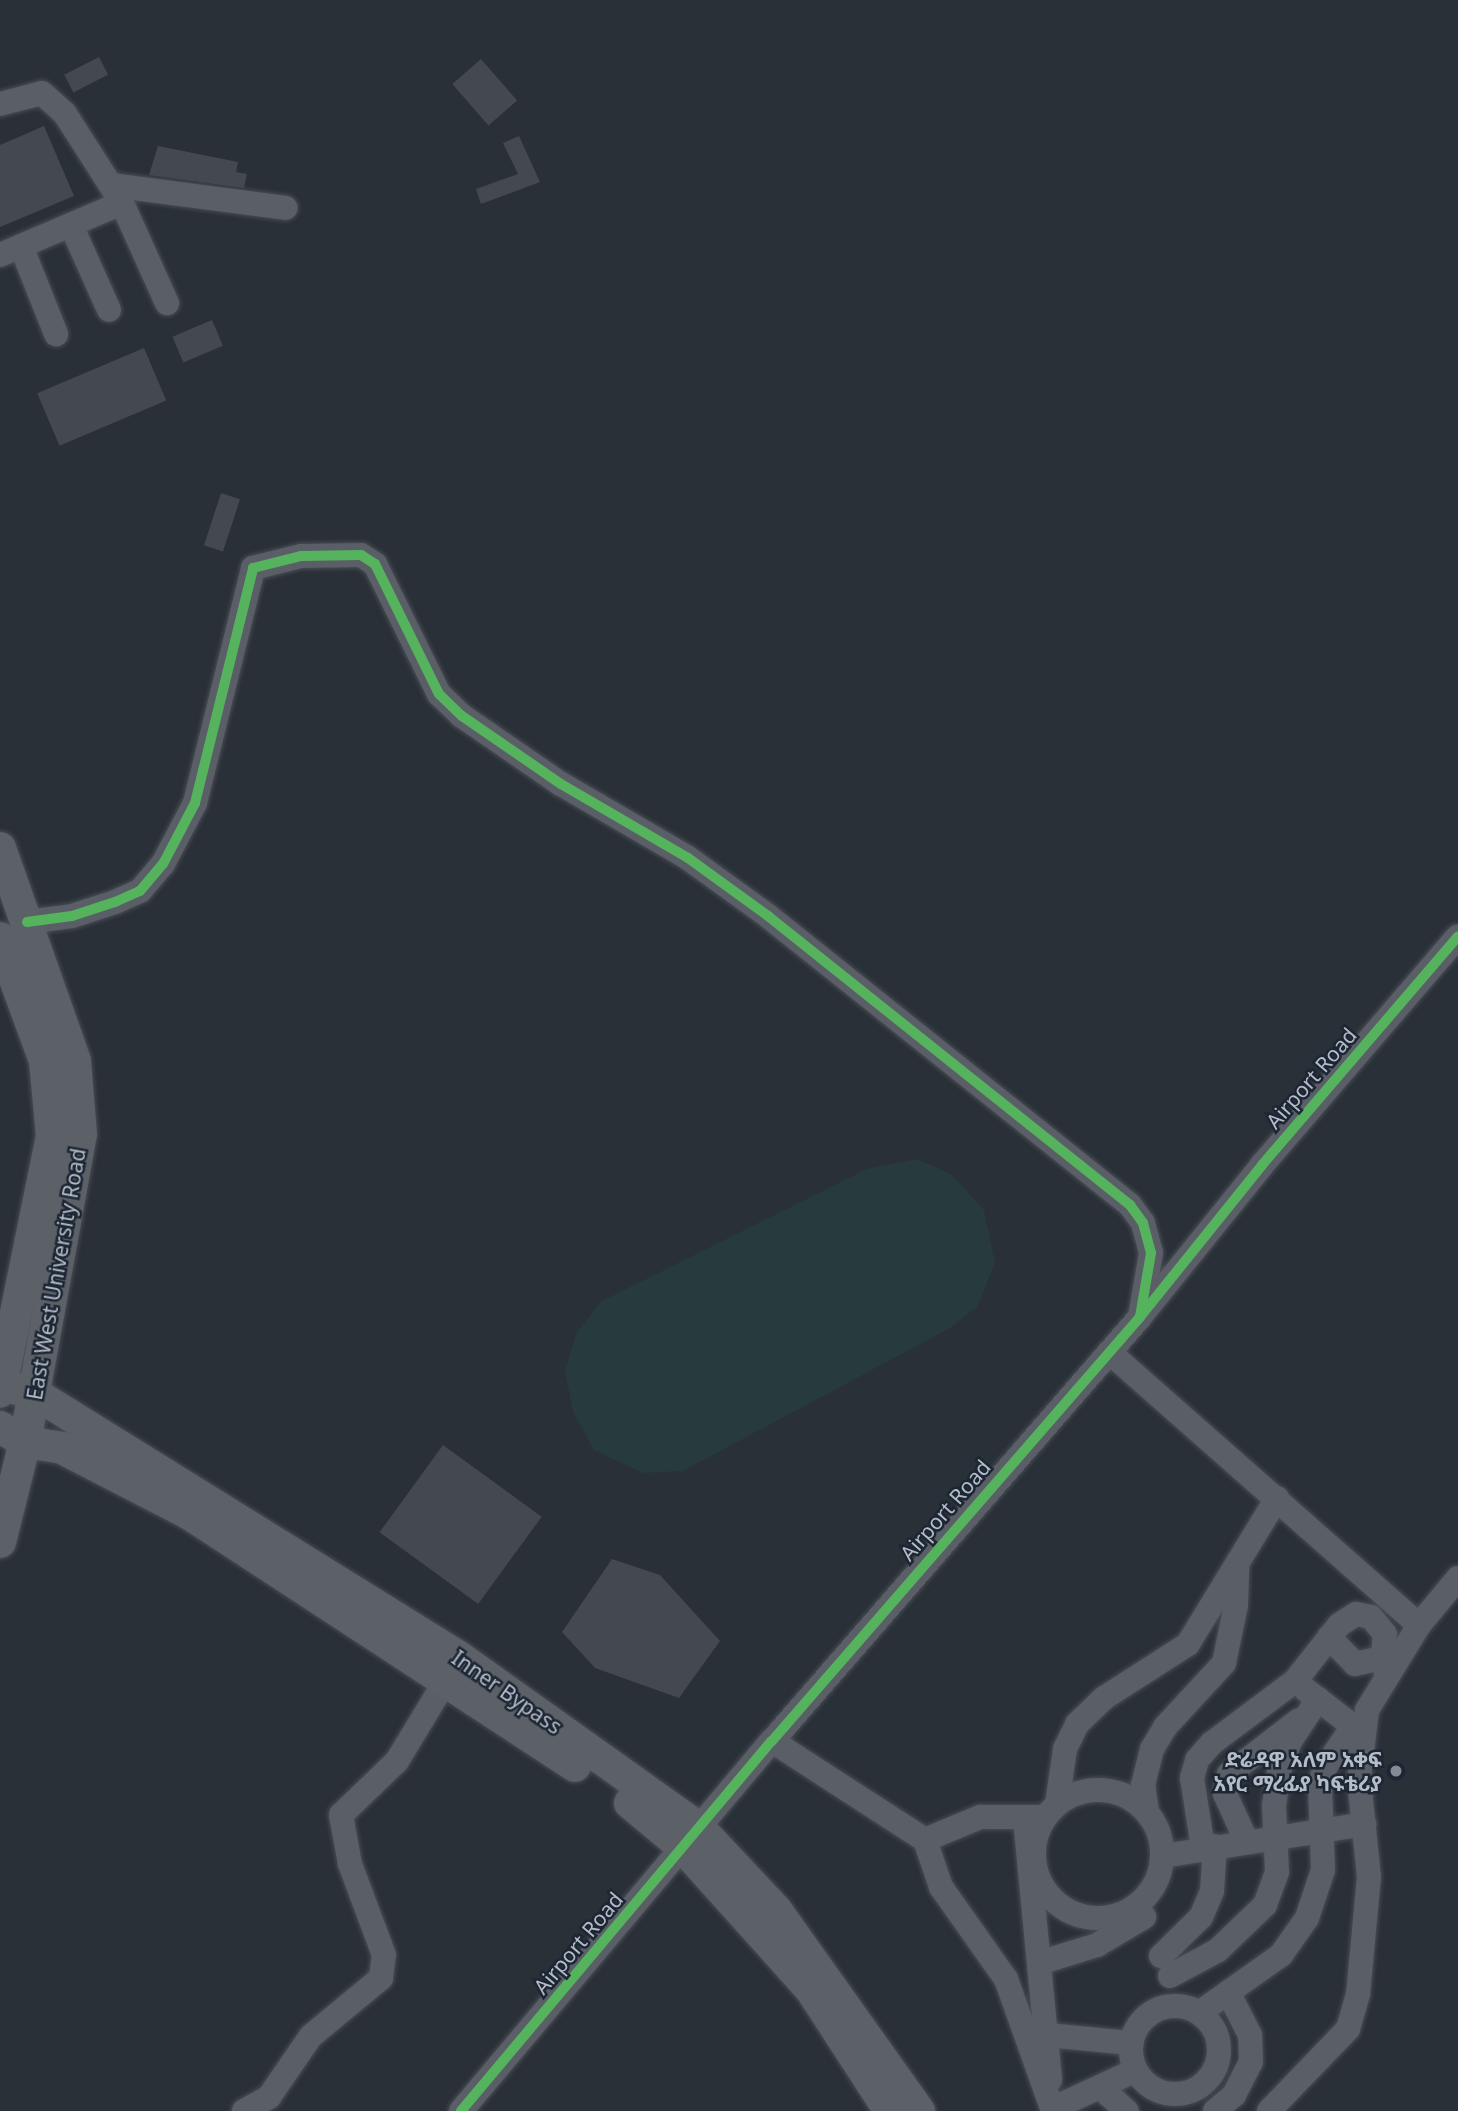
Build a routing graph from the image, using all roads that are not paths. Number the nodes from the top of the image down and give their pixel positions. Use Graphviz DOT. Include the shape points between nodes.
graph roads {
  1 [pos="0,104"];
  2 [pos="116,194"];
  3 [pos="285,208"];
  4 [pos="71,225"];
  5 [pos="10,250"];
  6 [pos="167,303"];
  7 [pos="109,310"];
  8 [pos="56,334"];
  9 [pos="3,861"];
  10 [pos="27,922"];
  11 [pos="1458,936"];
  12 [pos="2,950"];
  13 [pos="1140,1317"];
  14 [pos="1109,1352"];
  15 [pos="0,1388"];
  16 [pos="34,1393"];
  17 [pos="12,1435"];
  18 [pos="1277,1498"];
  19 [pos="0,1542"];
  20 [pos="1237,1565"];
  21 [pos="1458,1578"];
  22 [pos="1419,1625"];
  23 [pos="1329,1637"];
  24 [pos="1384,1665"];
  25 [pos="453,1668"];
  26 [pos="1295,1681"];
  27 [pos="1313,1706"];
  28 [pos="1358,1729"];
  29 [pos="772,1741"];
  30 [pos="1147,1812"];
  31 [pos="1042,1814"];
  32 [pos="1363,1824"];
  33 [pos="1322,1829"];
  34 [pos="1277,1836"];
  35 [pos="691,1837"];
  36 [pos="925,1840"];
  37 [pos="1246,1840"];
  38 [pos="1209,1847"];
  39 [pos="1169,1854"];
  40 [pos="1135,1914"];
  41 [pos="1042,1962"];
  42 [pos="1166,1966"];
  43 [pos="1228,1992"];
  44 [pos="1193,2010"];
  45 [pos="1048,2035"];
  46 [pos="1130,2043"];
  47 [pos="1134,2071"];
  48 [pos="1100,2087"];
  49 [pos="1189,2102"];
  50 [pos="1051,2107"];
  51 [pos="244,2111"];
  52 [pos="461,2111"];
  53 [pos="890,2111"];
  54 [pos="919,2111"];
  55 [pos="1127,2111"];
  56 [pos="1215,2111"];
  57 [pos="1269,2111"];
  1 -- 2 [label="street" via="30,94 51,99"];
  2 -- 3 [label="street"];
  2 -- 4 [label="street"];
  2 -- 6 [label="street"];
  4 -- 5 [label="street"];
  4 -- 7 [label="street"];
  5 -- 8 [label="street"];
  9 -- 10 [label="main road, East West University Road"];
  10 -- 13 [label="street" via="72,916 115,902 139,891 163,864 195,803 253,568 301,556 361,555 375,564 439,694 462,716 561,784 688,858 768,916 1130,1205 1143,1223 1151,1253"];
  10 -- 16 [label="main road, East West University Road" via="75,1061 81,1100 71,1206"];
  11 -- 13 [label="street, Airport Road" via="1262,1165"];
  12 -- 15 [label="main road, East West University Road" via="45,1061 52,1136"];
  13 -- 14 [label="street, Airport Road"];
  14 -- 18 [label="street"];
  14 -- 29 [label="street, Airport Road"];
  15 -- 16 [label="main road, Inner Bypass"];
  16 -- 17 [label="main road, East West University Road"];
  16 -- 25 [label="main road, Inner Bypass"];
  17 -- 19 [label="main road, East West University Road"];
  17 -- 25 [label="main road, Inner Bypass" via="62,1448 190,1514"];
  18 -- 20 [label="street"];
  18 -- 22 [label="street"];
  20 -- 30 [label="street" via="1236,1605 1224,1663 1152,1749 1143,1785"];
  20 -- 31 [label="street" via="1188,1644 1104,1698 1077,1724"];
  21 -- 22 [label="street"];
  22 -- 24 [label="street"];
  23 -- 24 [label="street" via="1355,1664"];
  23 -- 24 [label="street" via="1356,1614 1371,1617 1384,1634"];
  23 -- 26 [label="street"];
  24 -- 28 [label="street"];
  25 -- 35 [label="main road, Inner Bypass" via="627,1800"];
  25 -- 51 [label="street" via="397,1761 341,1815 350,1864 384,1955 381,1978 311,2036 269,2097"];
  26 -- 27 [label="street"];
  26 -- 38 [label="street" via="1212,1743 1197,1760 1192,1801"];
  27 -- 28 [label="street"];
  27 -- 34 [label="street" via="1289,1743 1279,1771"];
  27 -- 37 [label="street" via="1229,1774 1225,1794"];
  28 -- 32 [label="street"];
  28 -- 33 [label="street" via="1324,1769 1318,1801"];
  29 -- 35 [label="street, Airport Road"];
  29 -- 36 [label="street"];
  30 -- 31 [label="street" via="1120,1793 1087,1790"];
  30 -- 39 [label="street"];
  31 -- 36 [label="street" via="980,1817"];
  31 -- 40 [label="street" via="1035,1865 1049,1895 1077,1914 1093,1918"];
  31 -- 41 [label="street"];
  32 -- 33 [label="street"];
  32 -- 57 [label="street" via="1369,1877 1358,1995 1348,2029"];
  33 -- 34 [label="street"];
  33 -- 43 [label="street" via="1323,1870 1307,1918 1281,1955"];
  34 -- 37 [label="street"];
  34 -- 42 [label="street" via="1277,1872 1265,1905 1218,1950"];
  35 -- 52 [label="street, Airport Road"];
  35 -- 53 [label="main road, Inner Bypass" via="812,1991"];
  35 -- 54 [label="main road, Inner Bypass" via="776,1910"];
  36 -- 50 [label="street" via="941,1886 1006,1979"];
  37 -- 38 [label="street"];
  38 -- 39 [label="street"];
  38 -- 42 [label="street" via="1212,1892 1201,1917"];
  39 -- 40 [label="street"];
  40 -- 41 [label="street" via="1097,1945"];
  40 -- 42 [label="street"];
  41 -- 45 [label="street"];
  42 -- 44 [label="street"];
  43 -- 44 [label="street"];
  43 -- 56 [label="street" via="1250,2035 1251,2062 1234,2095"];
  44 -- 46 [label="street" via="1159,2009 1148,2016"];
  44 -- 49 [label="street" via="1217,2034 1218,2061"];
  45 -- 46 [label="street"];
  45 -- 50 [label="street"];
  46 -- 47 [label="street"];
  47 -- 48 [label="street"];
  47 -- 49 [label="street" via="1152,2087"];
  48 -- 50 [label="street"];
  48 -- 55 [label="street"];
}
